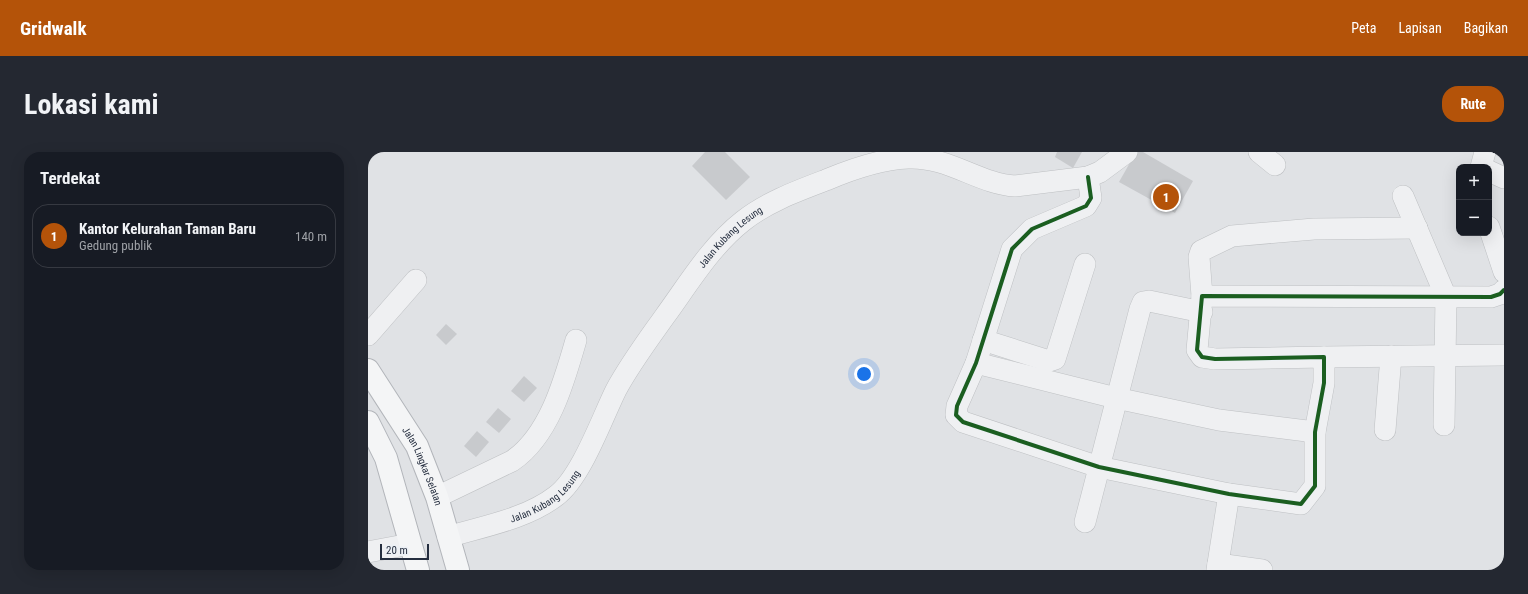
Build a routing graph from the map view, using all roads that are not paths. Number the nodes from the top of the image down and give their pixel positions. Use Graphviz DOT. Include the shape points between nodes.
graph roads {
  1 [pos="1127,152"];
  2 [pos="1485,152"];
  3 [pos="1482,164"];
  4 [pos="1492,173"];
  5 [pos="1088,177"];
  6 [pos="1504,178"];
  7 [pos="1403,196"];
  8 [pos="1417,228"];
  9 [pos="1495,237"];
  10 [pos="1085,264"];
  11 [pos="1504,272"];
  12 [pos="416,280"];
  13 [pos="1504,290"];
  14 [pos="1446,297"];
  15 [pos="1202,304"];
  16 [pos="368,336"];
  17 [pos="576,340"];
  18 [pos="983,340"];
  19 [pos="1504,355"];
  20 [pos="1391,356"];
  21 [pos="1444,356"];
  22 [pos="1324,357"];
  23 [pos="976,363"];
  24 [pos="368,370"];
  25 [pos="1116,398"];
  26 [pos="368,422"];
  27 [pos="1444,425"];
  28 [pos="1385,430"];
  29 [pos="1316,432"];
  30 [pos="1099,467"];
  31 [pos="1229,494"];
  32 [pos="437,497"];
  33 [pos="1085,522"];
  34 [pos="448,537"];
  35 [pos="410,544"];
  36 [pos="368,552"];
  37 [pos="1218,567"];
  38 [pos="418,570"];
  39 [pos="458,570"];
  40 [pos="1262,570"];
  1 -- 5 [label="street, Jalan Kubang Lesung" via="1100,172"];
  2 -- 3 [label="street"];
  4 -- 6 [label="street"];
  5 -- 18 [label="street" via="1091,198 1086,206 1032,229 1012,249"];
  5 -- 34 [label="street, Jalan Kubang Lesung" via="1015,186 1004,185 942,162 909,158 881,161 846,172 757,211 717,245 642,347 567,486 557,496 522,514"];
  7 -- 8 [label="street"];
  8 -- 14 [label="street"];
  8 -- 15 [label="street" via="1314,229 1232,236 1201,251 1199,257"];
  9 -- 11 [label="street"];
  10 -- 18 [label="street" via="1055,359 1050,361"];
  12 -- 16 [label="street"];
  13 -- 14 [label="street" via="1491,297"];
  14 -- 15 [label="street"];
  14 -- 21 [label="street"];
  15 -- 22 [label="street" via="1197,350 1202,357 1215,360"];
  15 -- 25 [label="street" via="1143,302"];
  17 -- 32 [label="street" via="563,385 535,441 512,461"];
  18 -- 23 [label="street"];
  19 -- 21 [label="street"];
  20 -- 21 [label="street"];
  20 -- 22 [label="street"];
  20 -- 28 [label="street"];
  21 -- 27 [label="street"];
  22 -- 29 [label="street" via="1324,383"];
  23 -- 25 [label="street"];
  23 -- 30 [label="street" via="957,406 956,414 963,422"];
  24 -- 32 [label="highway, Jalan Lingkar Selatan" via="417,446"];
  25 -- 29 [label="street" via="1219,420"];
  25 -- 30 [label="street"];
  26 -- 35 [label="highway" via="386,458"];
  29 -- 31 [label="street" via="1315,486 1301,504"];
  30 -- 31 [label="street"];
  30 -- 33 [label="street"];
  31 -- 37 [label="street"];
  32 -- 34 [label="highway, Jalan Lingkar Selatan"];
  34 -- 39 [label="highway, Jalan Lingkar Selatan"];
  35 -- 36 [label="street"];
  35 -- 38 [label="highway"];
  37 -- 40 [label="street"];
}
